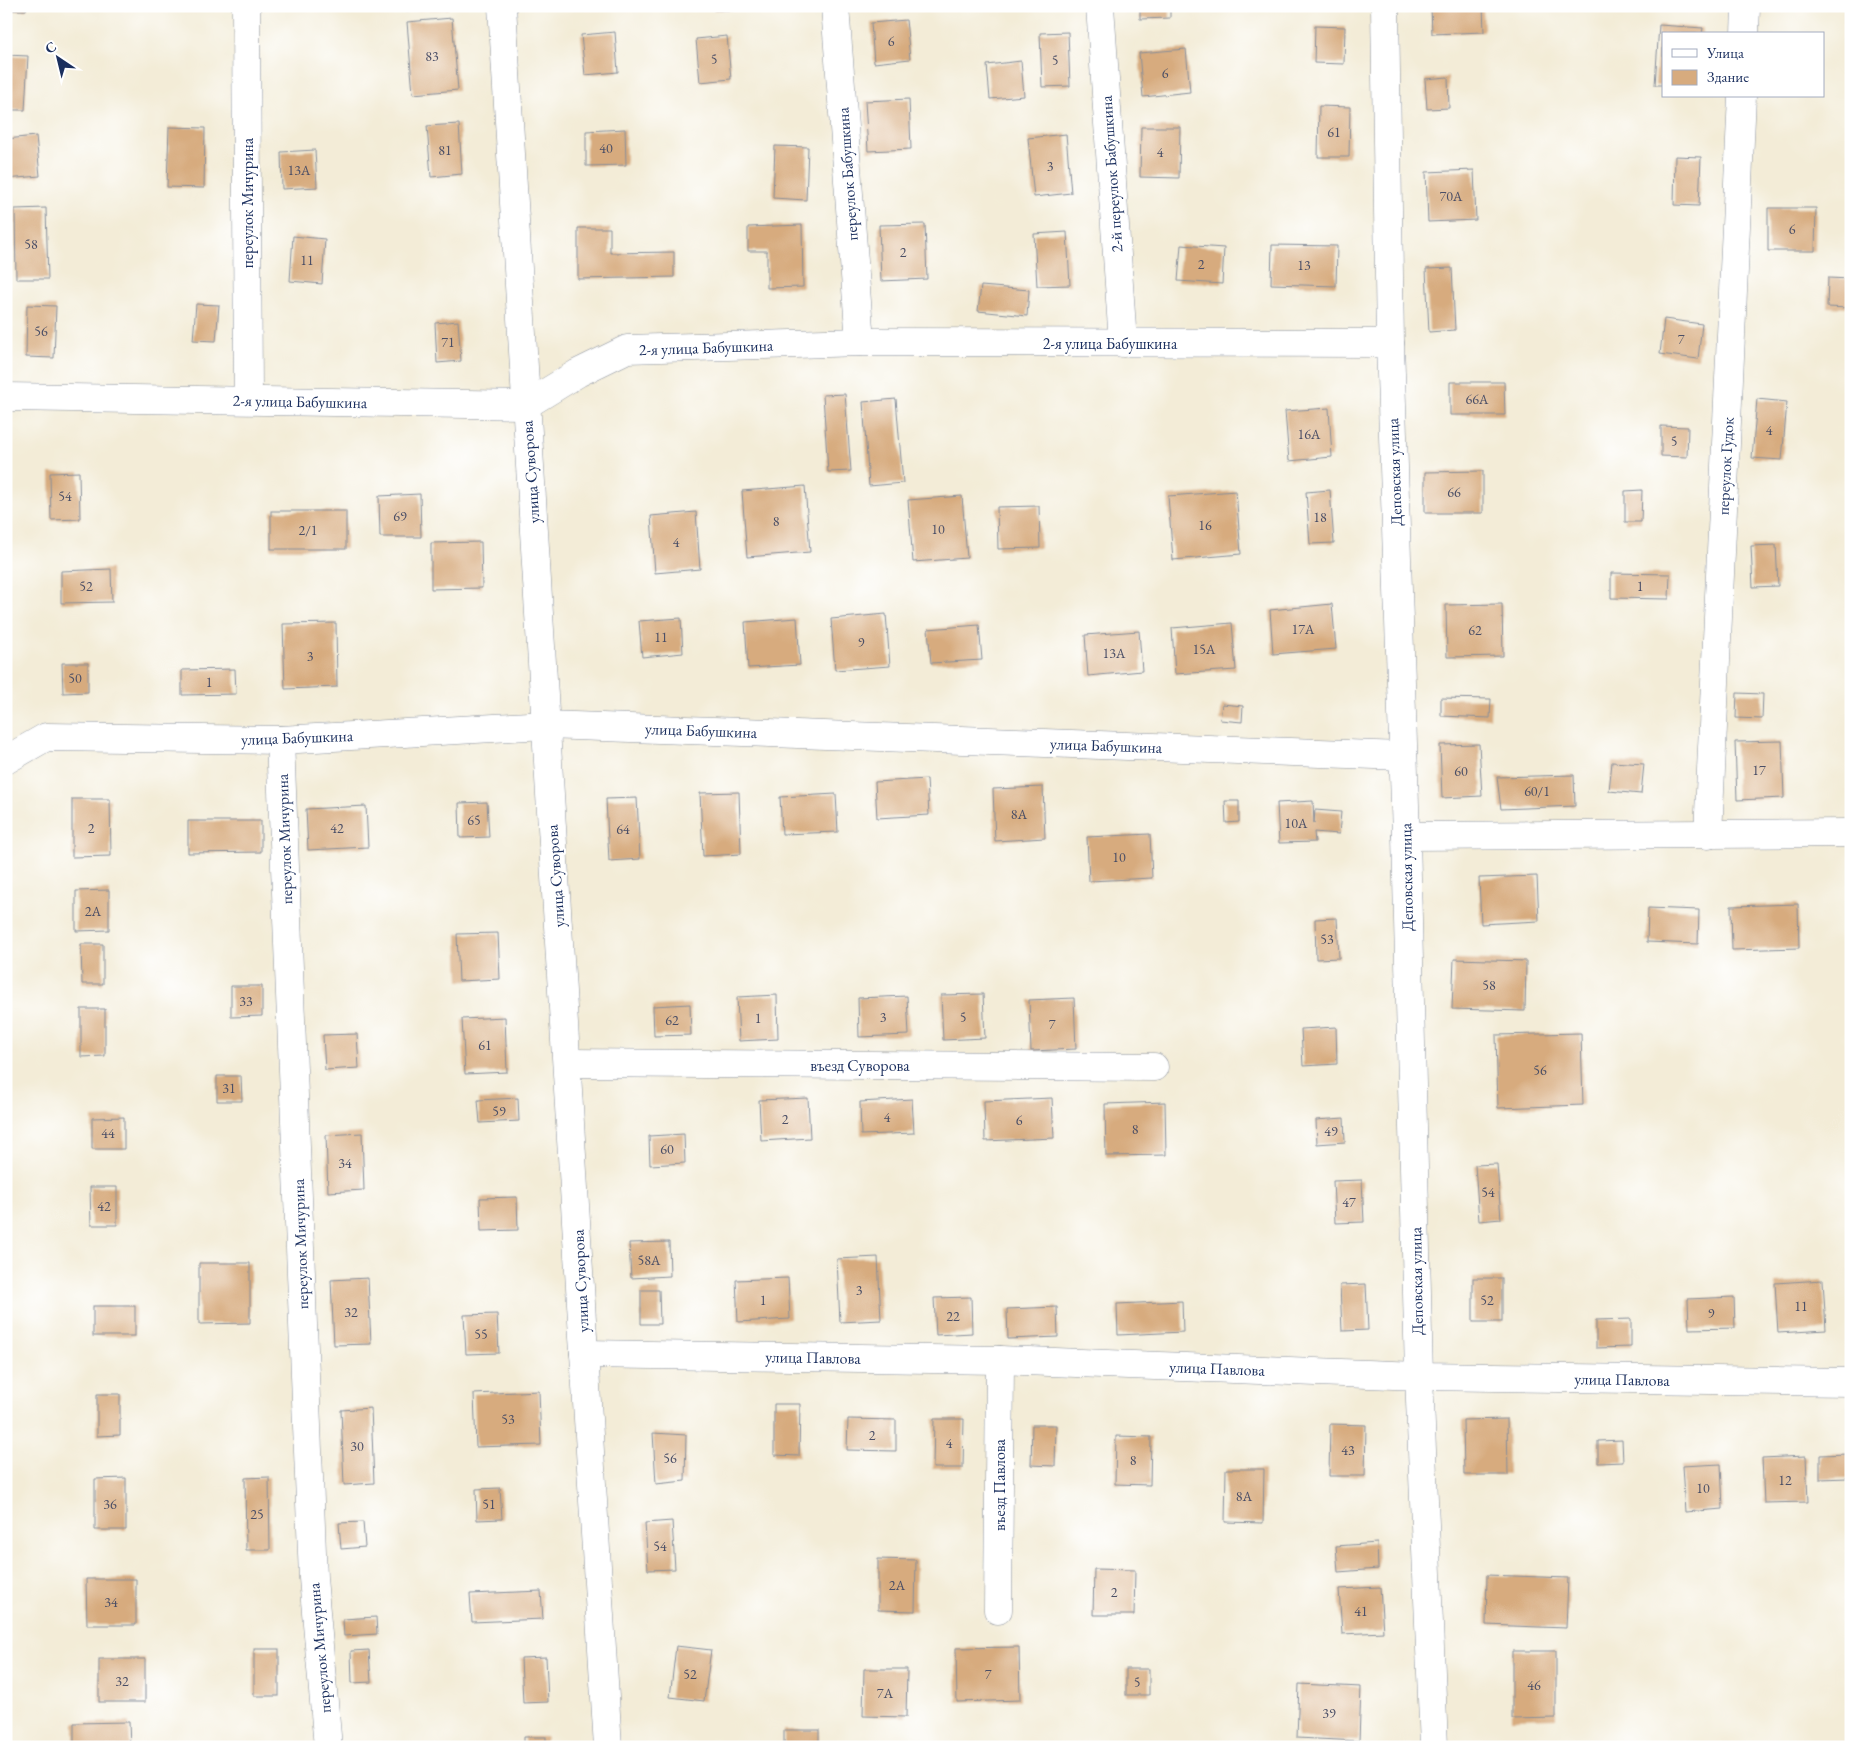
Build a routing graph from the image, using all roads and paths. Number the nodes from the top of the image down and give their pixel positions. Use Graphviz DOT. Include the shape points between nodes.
graph roads {
  1 [pos="246,6"];
  2 [pos="502,6"];
  3 [pos="835,6"];
  4 [pos="1100,6"];
  5 [pos="1385,6"];
  6 [pos="1746,6"];
  7 [pos="1745,32"];
  8 [pos="1742,98"];
  9 [pos="860,342"];
  10 [pos="1123,343"];
  11 [pos="1390,343"];
  12 [pos="6,397"];
  13 [pos="248,400"];
  14 [pos="526,405"];
  15 [pos="546,725"];
  16 [pos="280,740"];
  17 [pos="1403,756"];
  18 [pos="6,760"];
  19 [pos="1851,833"];
  20 [pos="1708,835"];
  21 [pos="1406,836"];
  22 [pos="567,1063"];
  23 [pos="1154,1067"];
  24 [pos="584,1354"];
  25 [pos="1000,1360"];
  26 [pos="1419,1376"];
  27 [pos="1851,1382"];
  28 [pos="998,1610"];
  29 [pos="328,1747"];
  30 [pos="608,1747"];
  31 [pos="1434,1747"];
  1 -- 13 [label="street, переулок Мичурина"];
  2 -- 14 [label="street, улица Суворова"];
  3 -- 9 [label="street, переулок Бабушкина"];
  4 -- 10 [label="street, 2-й переулок Бабушкина"];
  5 -- 11 [label="street, Деповская улица"];
  6 -- 7 [label="street"];
  8 -- 20 [label="street, переулок Гудок"];
  9 -- 10 [label="street, 2-я улица Бабушкина"];
  9 -- 14 [label="street, 2-я улица Бабушкина" via="627,349 578,373"];
  10 -- 11 [label="street, 2-я улица Бабушкина"];
  11 -- 17 [label="street, Деповская улица"];
  12 -- 13 [label="street, 2-я улица Бабушкина"];
  13 -- 14 [label="street, 2-я улица Бабушкина"];
  14 -- 15 [label="street, улица Суворова"];
  15 -- 16 [label="street, улица Бабушкина"];
  15 -- 17 [label="street, улица Бабушкина"];
  15 -- 22 [label="street, улица Суворова"];
  16 -- 18 [label="street, улица Бабушкина" via="46,737"];
  16 -- 29 [label="street, переулок Мичурина" via="313,1578"];
  17 -- 21 [label="street, Деповская улица"];
  19 -- 20 [label="street"];
  20 -- 21 [label="street"];
  21 -- 26 [label="street, Деповская улица"];
  22 -- 23 [label="street, въезд Суворова"];
  22 -- 24 [label="street, улица Суворова"];
  24 -- 25 [label="street, улица Павлова"];
  24 -- 30 [label="street, улица Суворова"];
  25 -- 26 [label="street, улица Павлова"];
  25 -- 28 [label="street, въезд Павлова"];
  26 -- 27 [label="street, улица Павлова"];
  26 -- 31 [label="street, Деповская улица"];
}
